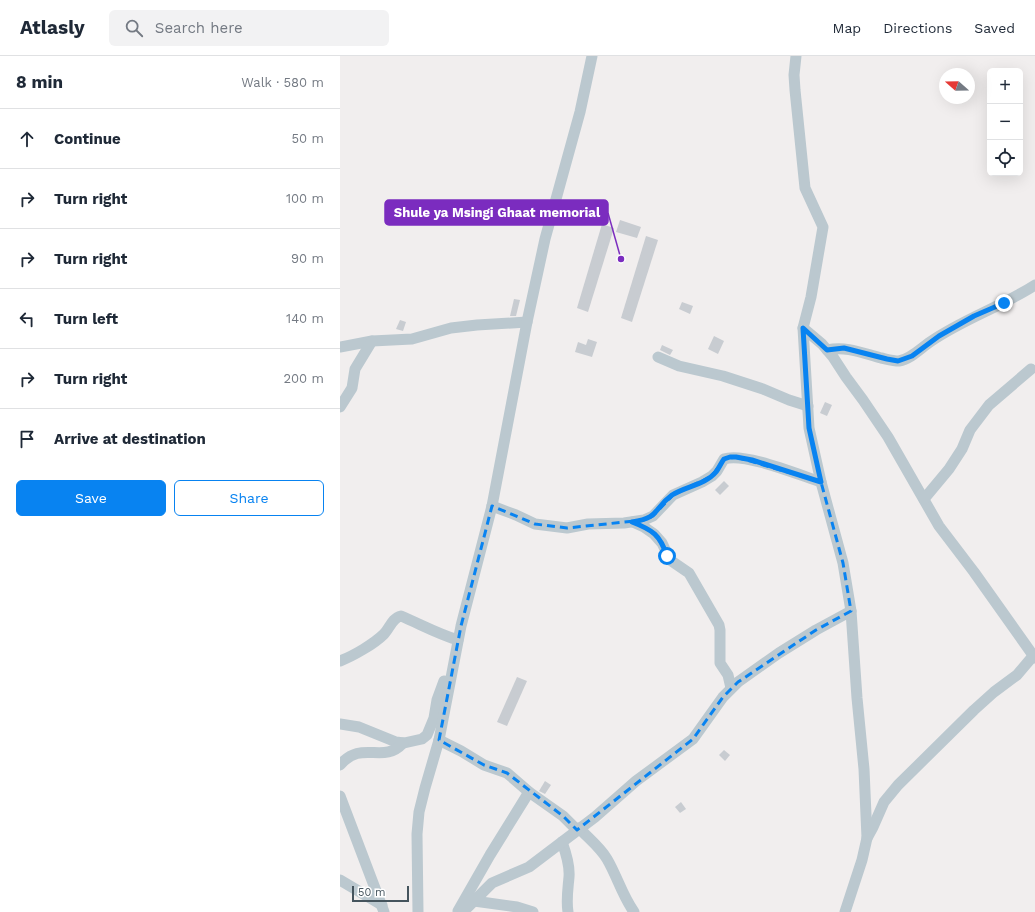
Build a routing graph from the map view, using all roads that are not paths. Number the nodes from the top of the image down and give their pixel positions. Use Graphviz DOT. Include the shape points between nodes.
graph roads {
  1 [pos="592,56"];
  2 [pos="796,56"];
  3 [pos="1035,285"];
  4 [pos="527,322"];
  5 [pos="803,328"];
  6 [pos="372,341"];
  7 [pos="340,347"];
  8 [pos="827,350"];
  9 [pos="658,356"];
  10 [pos="1031,369"];
  11 [pos="808,406"];
  12 [pos="340,408"];
  13 [pos="821,482"];
  14 [pos="924,499"];
  15 [pos="492,506"];
  16 [pos="632,522"];
  17 [pos="851,611"];
  18 [pos="458,640"];
  19 [pos="1034,657"];
  20 [pos="340,660"];
  21 [pos="453,661"];
  22 [pos="731,688"];
  23 [pos="340,724"];
  24 [pos="439,740"];
  25 [pos="402,743"];
  26 [pos="340,765"];
  27 [pos="529,792"];
  28 [pos="340,796"];
  29 [pos="578,829"];
  30 [pos="867,838"];
  31 [pos="562,842"];
  32 [pos="340,880"];
  33 [pos="474,901"];
  34 [pos="383,908"];
  35 [pos="418,912"];
  36 [pos="458,912"];
  37 [pos="463,912"];
  38 [pos="533,912"];
  39 [pos="568,912"];
  40 [pos="634,912"];
  41 [pos="845,912"];
  1 -- 4 [label="street" via="580,112 544,239"];
  2 -- 5 [label="street" via="795,90 805,188 823,227"];
  3 -- 8 [label="street" via="974,316 939,336 912,356 898,361 844,348"];
  4 -- 6 [label="street" via="451,328 412,339"];
  4 -- 15 [label="street"];
  5 -- 8 [label="street"];
  5 -- 11 [label="street"];
  6 -- 7 [label="street"];
  6 -- 12 [label="street" via="356,369 352,388"];
  8 -- 14 [label="street" via="888,437"];
  9 -- 11 [label="street" via="679,366 723,376"];
  10 -- 14 [label="street" via="989,405 970,430 955,460"];
  11 -- 13 [label="street" via="809,428"];
  13 -- 16 [label="street" via="752,460 730,457 724,459 717,471 702,482 673,495 652,517"];
  13 -- 17 [label="street" via="843,562"];
  14 -- 19 [label="street" via="939,526"];
  15 -- 16 [label="street" via="535,524 567,528 588,524"];
  15 -- 18 [label="street"];
  16 -- 22 [label="street" via="654,534 662,543 670,560 689,573 719,625 720,663 728,676"];
  17 -- 22 [label="street" via="779,653"];
  17 -- 30 [label="street"];
  18 -- 20 [label="street" via="436,633 401,616 395,619 385,634"];
  18 -- 21 [label="street"];
  19 -- 30 [label="street" via="1017,675 974,710 898,785 884,802"];
  21 -- 24 [label="street"];
  21 -- 25 [label="street" via="443,682 427,735 422,739"];
  22 -- 29 [label="street" via="693,739 636,781"];
  23 -- 25 [label="street" via="359,727"];
  24 -- 27 [label="street" via="484,765 507,773"];
  24 -- 35 [label="street" via="424,788 417,822"];
  25 -- 26 [label="street" via="392,752 355,754"];
  27 -- 29 [label="street"];
  27 -- 36 [label="street"];
  28 -- 34 [label="street"];
  29 -- 31 [label="street"];
  29 -- 40 [label="street" via="604,853"];
  30 -- 41 [label="street"];
  31 -- 33 [label="street" via="529,867 492,883"];
  31 -- 39 [label="street" via="569,865 566,897"];
  32 -- 34 [label="street"];
  33 -- 37 [label="street"];
  33 -- 38 [label="street"];
}
